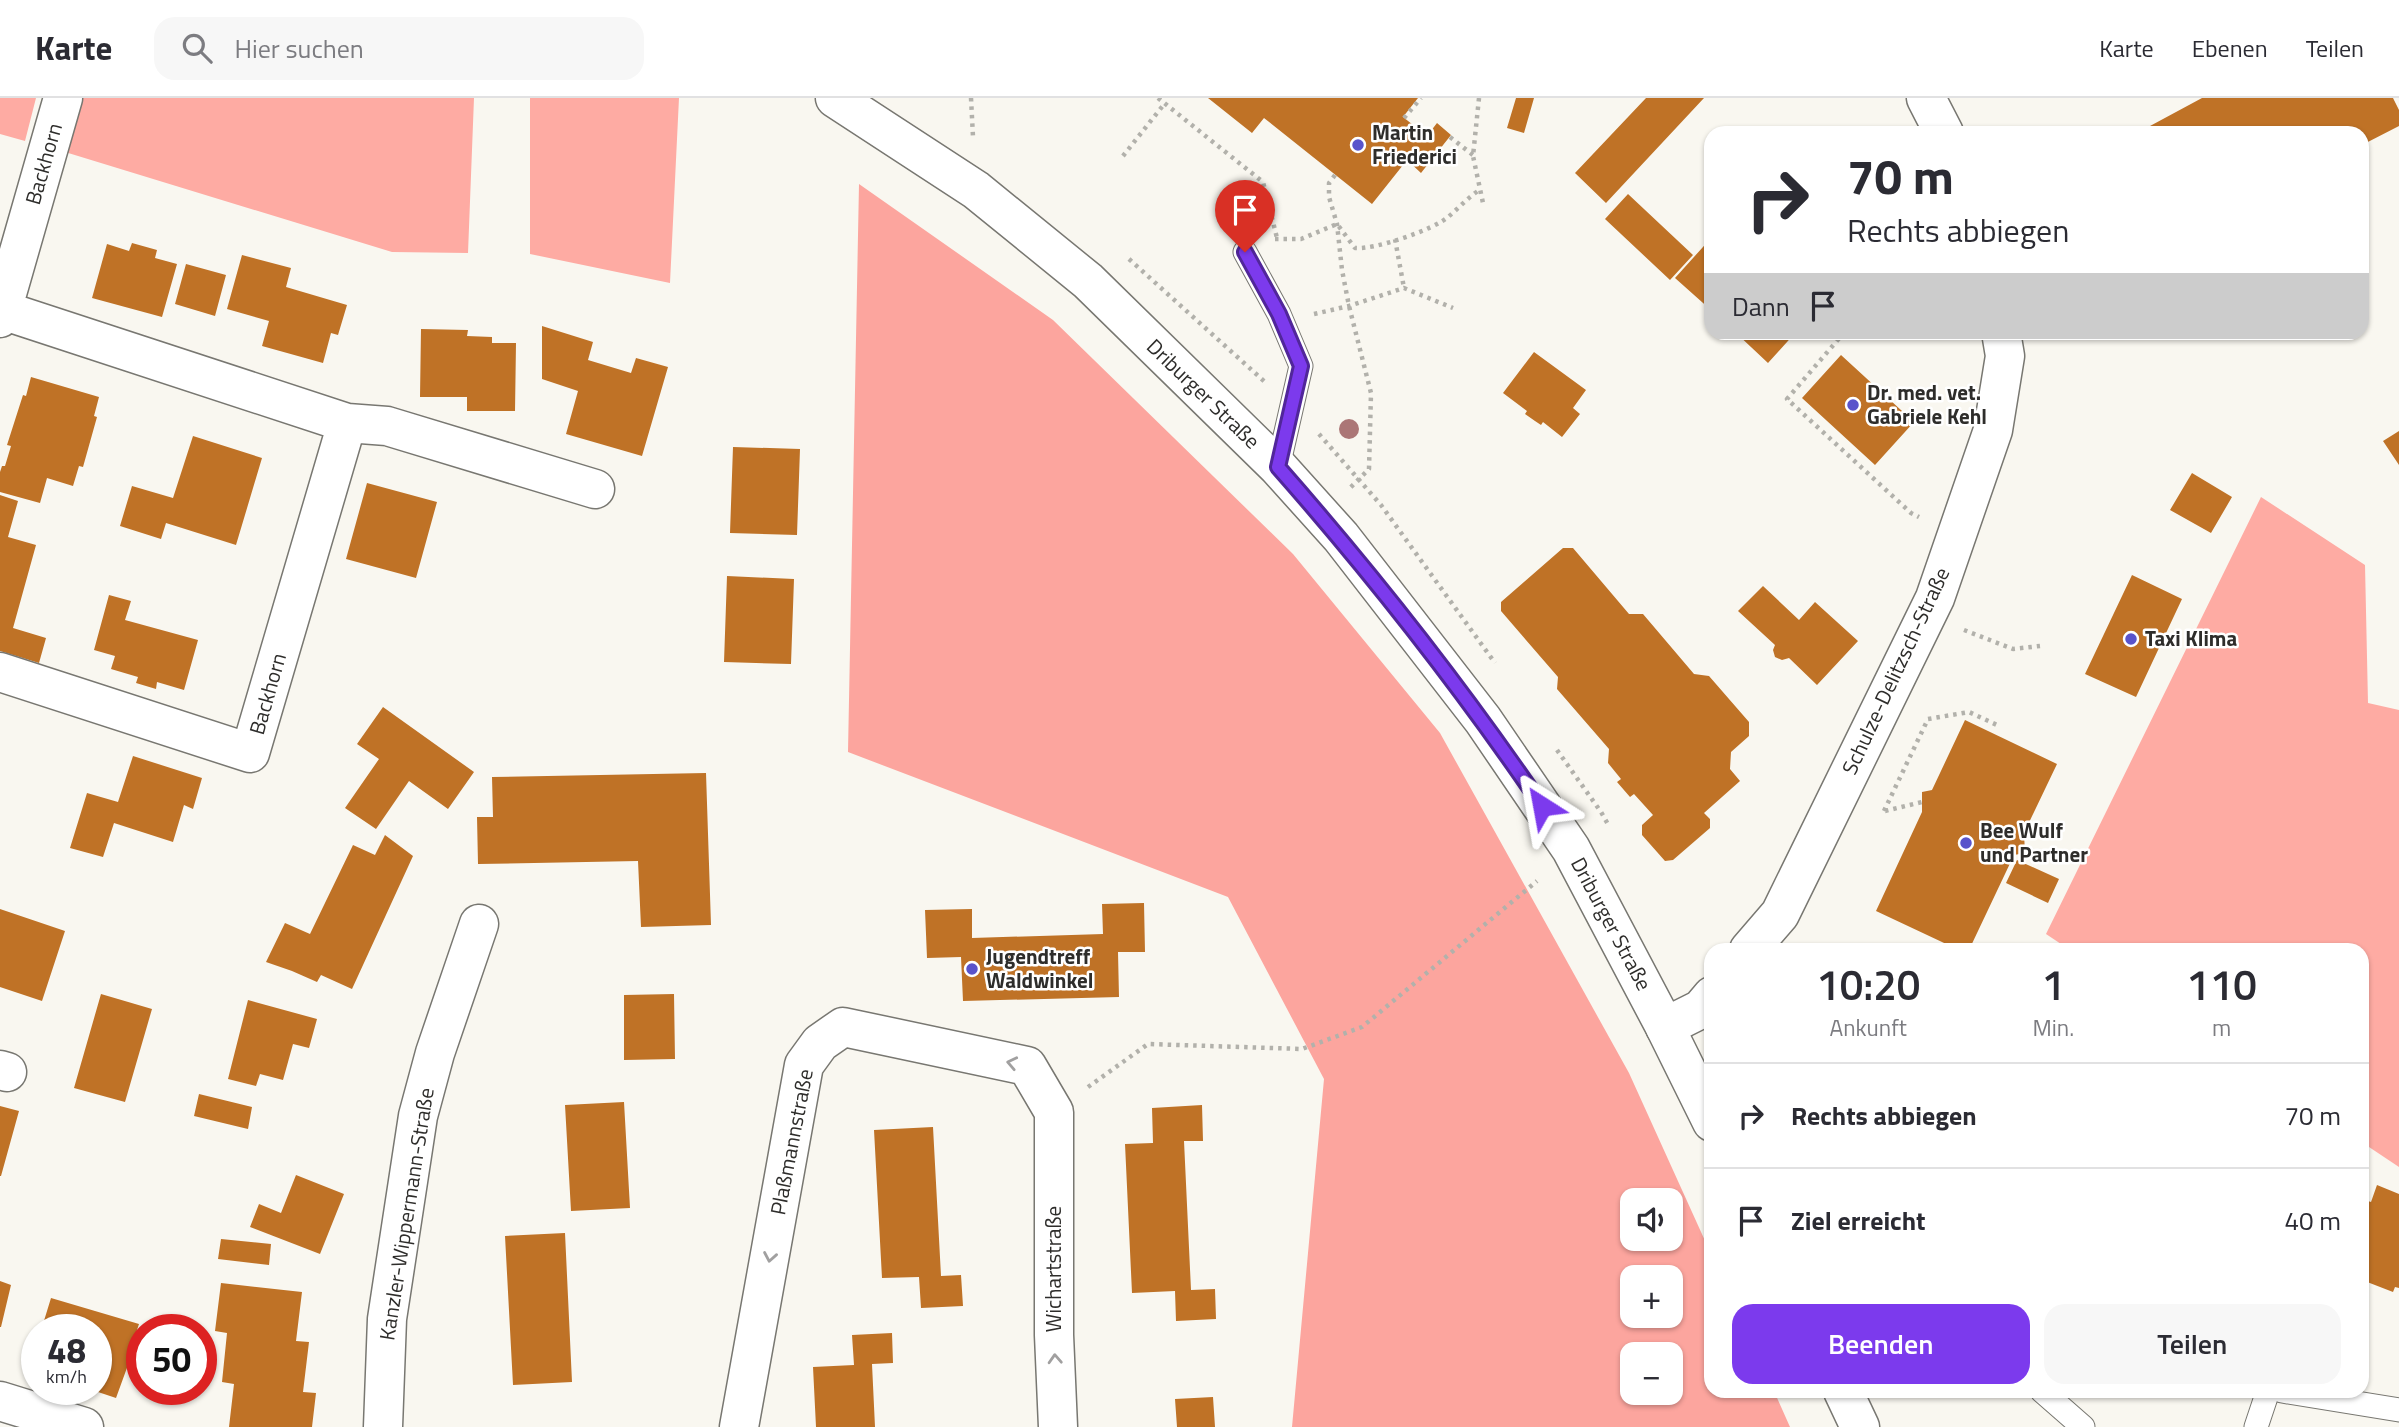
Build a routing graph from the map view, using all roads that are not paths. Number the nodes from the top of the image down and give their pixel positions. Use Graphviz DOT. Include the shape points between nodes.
graph roads {
  1 [pos="63,98"];
  2 [pos="835,98"];
  3 [pos="1926,98"];
  4 [pos="1940,126"];
  5 [pos="1245,252"];
  6 [pos="1,314"];
  7 [pos="2002,340"];
  8 [pos="347,423"];
  9 [pos="1278,467"];
  10 [pos="595,489"];
  11 [pos="0,672"];
  12 [pos="479,924"];
  13 [pos="1755,943"];
  14 [pos="1704,1005"];
  15 [pos="1665,1027"];
  16 [pos="1704,1106"];
  17 [pos="1054,1112"];
  18 [pos="1846,1398"];
  19 [pos="2050,1398"];
  20 [pos="2266,1398"];
  21 [pos="2325,1398"];
  22 [pos="0,1401"];
  23 [pos="2399,1410"];
  24 [pos="84,1427"];
  25 [pos="383,1427"];
  26 [pos="739,1427"];
  27 [pos="1058,1427"];
  28 [pos="1860,1427"];
  29 [pos="2083,1427"];
  30 [pos="2256,1427"];
  1 -- 6 [label="street, Backhorn"];
  2 -- 9 [label="street, Driburger Straße" via="976,190 1088,281"];
  3 -- 4 [label="street"];
  5 -- 9 [label="lane" via="1301,366"];
  6 -- 8 [label="street, Backhorn"];
  7 -- 13 [label="street, Schulze-Delitzsch-Straße" via="2005,356 1993,430 1934,598 1780,914"];
  8 -- 10 [label="street, Backhorn" via="387,426"];
  8 -- 11 [label="street, Backhorn" via="250,753"];
  9 -- 15 [label="street, Driburger Straße" via="1341,537 1483,720 1571,849"];
  12 -- 25 [label="street, Kanzler-Wippermann-Straße" via="418,1116 387,1319"];
  14 -- 15 [label="street"];
  15 -- 16 [label="street, Driburger Straße"];
  17 -- 26 [label="street, Plaßmannstraße, one-way" via="1027,1066 843,1027 820,1043 804,1065"];
  27 -- 17 [label="street, Wichartstraße, one-way"];
  18 -- 28 [label="street"];
  19 -- 29 [label="lane"];
  20 -- 30 [label="lane"];
  21 -- 23 [label="lane"];
  22 -- 24 [label="street"];
}
